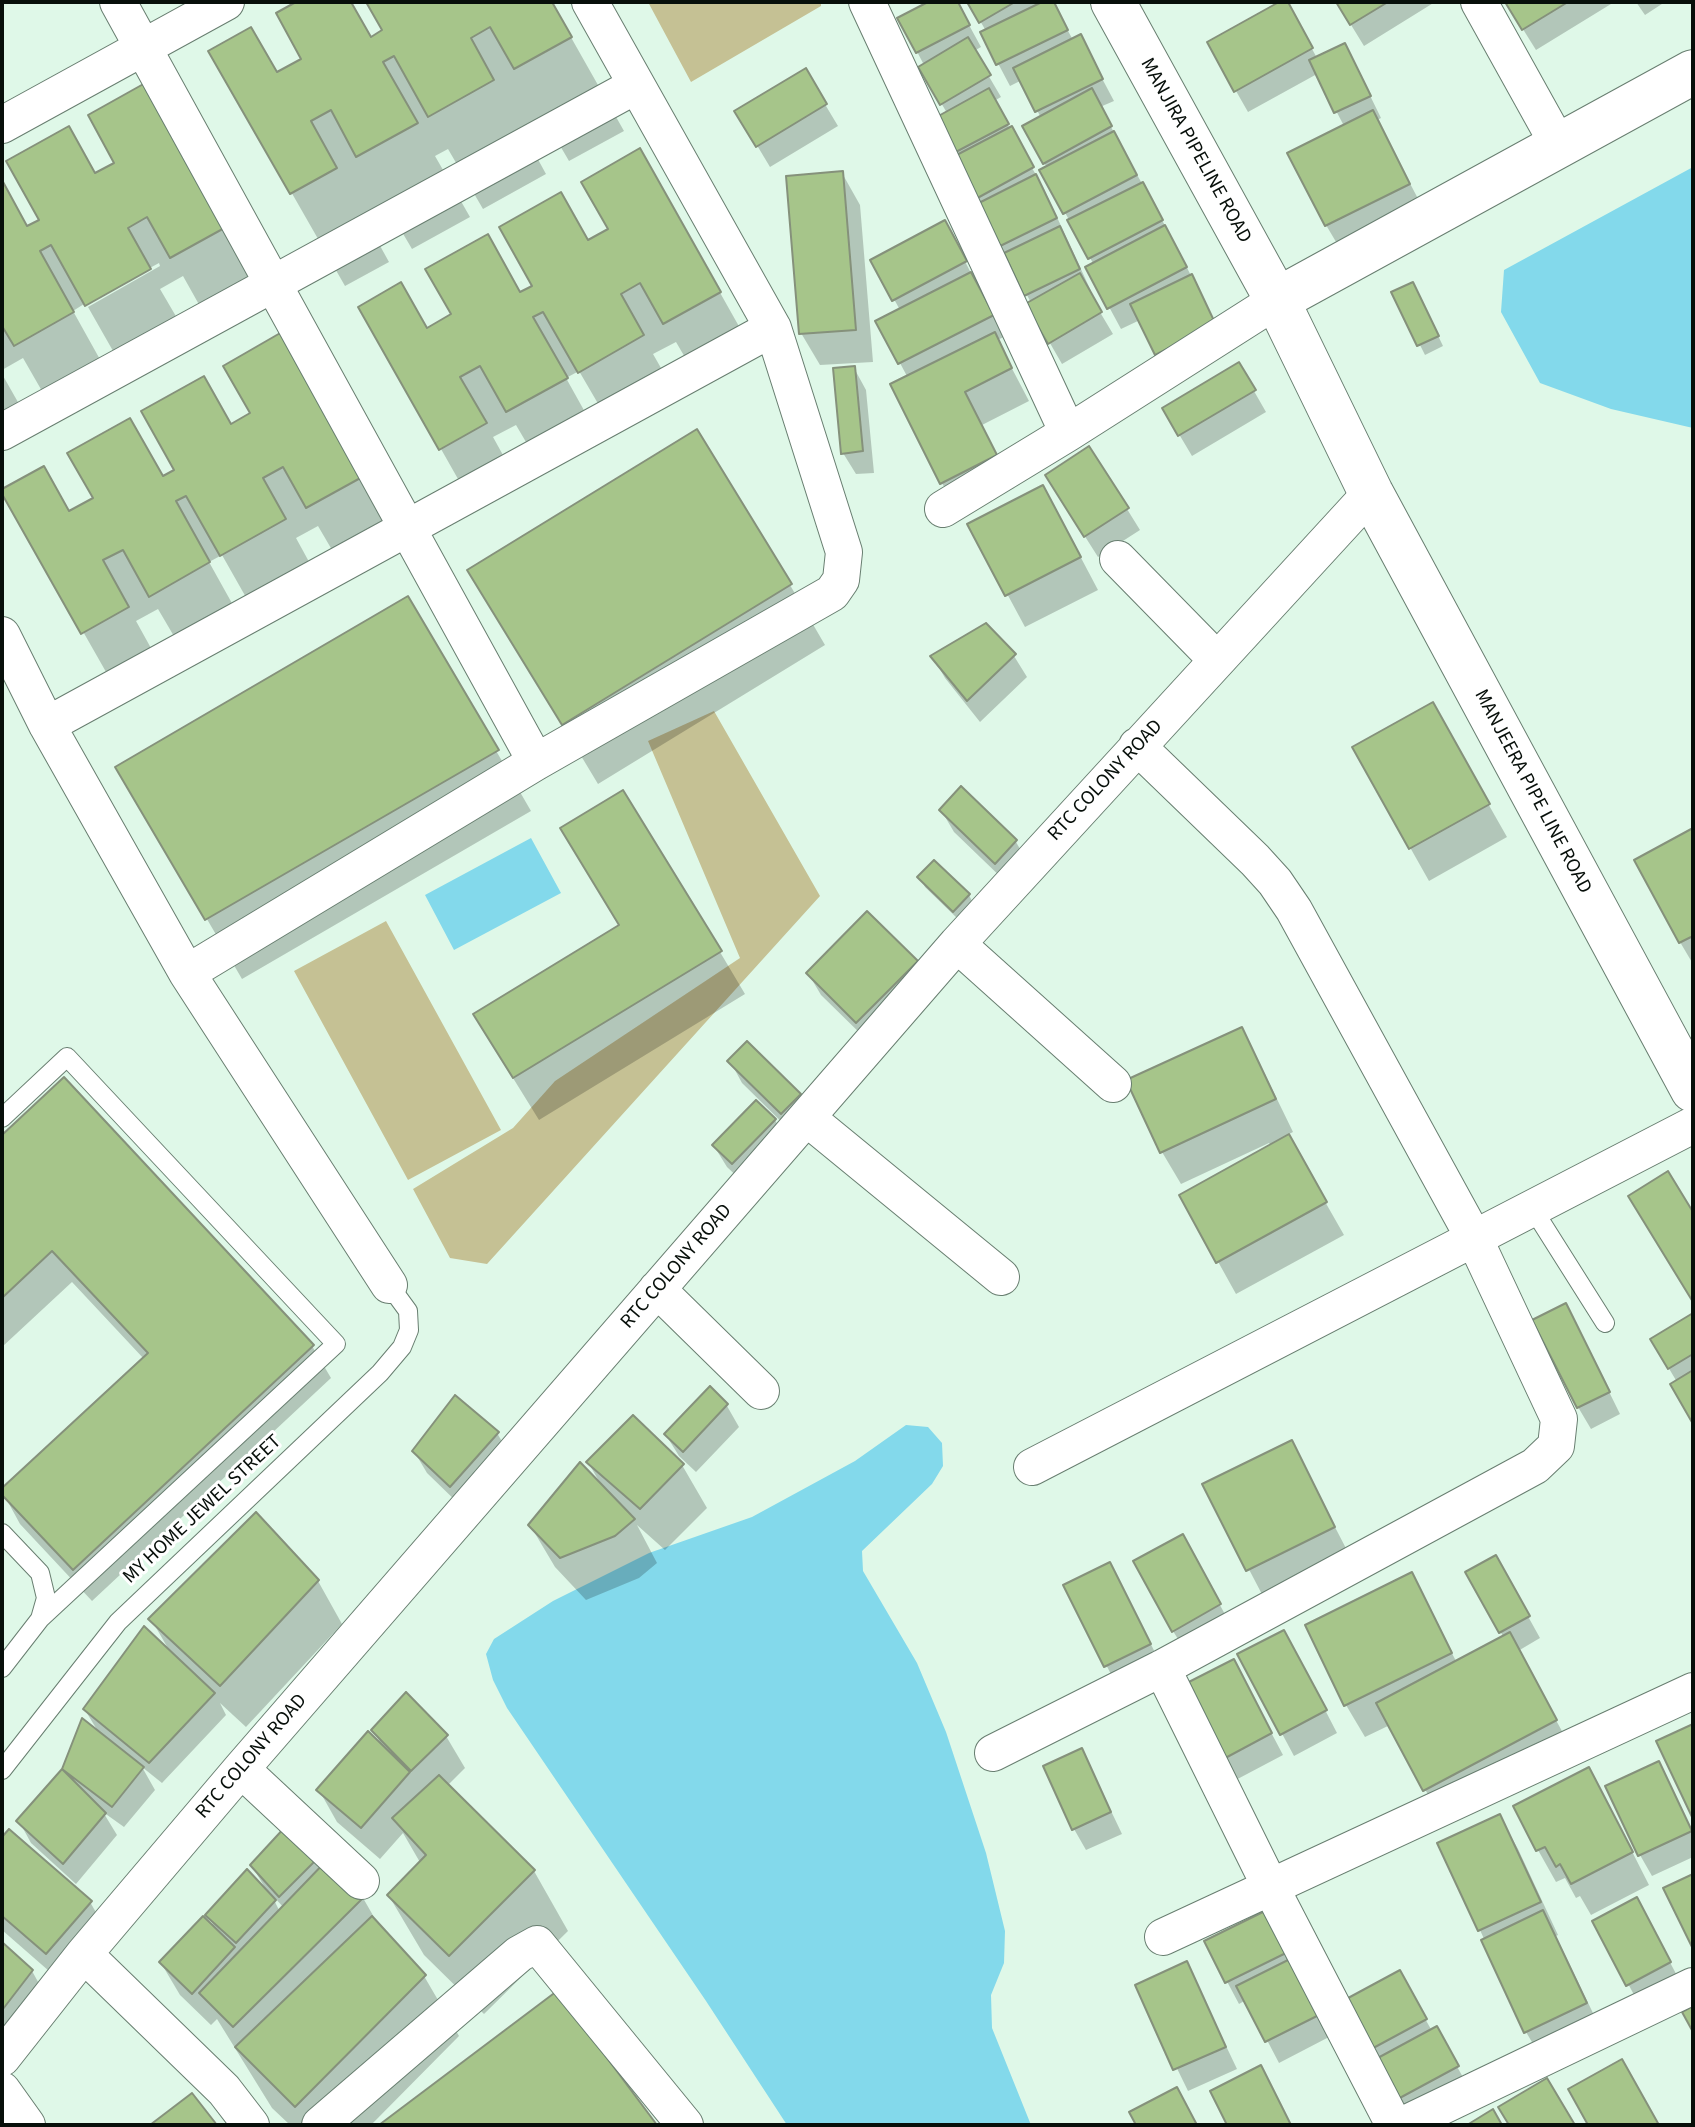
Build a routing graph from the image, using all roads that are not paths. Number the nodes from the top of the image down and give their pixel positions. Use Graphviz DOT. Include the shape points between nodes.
graph roads {
  1 [pos="118,2"];
  2 [pos="226,2"];
  3 [pos="590,2"];
  4 [pos="867,2"];
  5 [pos="1113,2"];
  6 [pos="1479,2"];
  7 [pos="143,48"];
  8 [pos="1693,72"];
  9 [pos="635,86"];
  10 [pos="2,125"];
  11 [pos="1559,146"];
  12 [pos="273,285"];
  13 [pos="1277,300"];
  14 [pos="773,328"];
  15 [pos="2,432"];
  16 [pos="1068,433"];
  17 [pos="1371,493"];
  18 [pos="943,509"];
  19 [pos="407,528"];
  20 [pos="1118,559"];
  21 [pos="2,635"];
  22 [pos="1217,660"];
  23 [pos="47,725"];
  24 [pos="1137,746"];
  25 [pos="536,762"];
  26 [pos="957,944"];
  27 [pos="187,973"];
  28 [pos="1113,1084"];
  29 [pos="1693,1090"];
  30 [pos="2,1118"];
  31 [pos="807,1118"];
  32 [pos="1693,1125"];
  33 [pos="1533,1209"];
  34 [pos="1475,1240"];
  35 [pos="1001,1277"];
  36 [pos="389,1285"];
  37 [pos="657,1289"];
  38 [pos="1605,1323"];
  39 [pos="761,1391"];
  40 [pos="1032,1467"];
  41 [pos="2,1533"];
  42 [pos="40,1619"];
  43 [pos="2,1668"];
  44 [pos="1162,1668"];
  45 [pos="1693,1691"];
  46 [pos="993,1753"];
  47 [pos="241,1769"];
  48 [pos="2,1770"];
  49 [pos="361,1881"];
  50 [pos="1271,1888"];
  51 [pos="1163,1937"];
  52 [pos="84,1954"];
  53 [pos="1693,1986"];
  54 [pos="2,2058"];
  55 [pos="2,2090"];
  56 [pos="27,2125"];
  57 [pos="251,2125"];
  58 [pos="320,2125"];
  59 [pos="685,2125"];
  60 [pos="1394,2125"];
  61 [pos="1403,2125"];
  1 -- 7 [label="street"];
  2 -- 7 [label="street"];
  3 -- 9 [label="street"];
  4 -- 16 [label="street"];
  5 -- 13 [label="main road, MANJIRA PIPELINE ROAD"];
  6 -- 11 [label="street"];
  7 -- 10 [label="street"];
  7 -- 12 [label="street"];
  8 -- 11 [label="main road"];
  9 -- 12 [label="street"];
  9 -- 14 [label="street"];
  11 -- 13 [label="main road"];
  12 -- 15 [label="street"];
  12 -- 19 [label="street"];
  13 -- 16 [label="street"];
  13 -- 17 [label="main road, MANJIRA PIPELINE ROAD"];
  14 -- 19 [label="street"];
  14 -- 25 [label="street" via="844,552 841,580 832,593"];
  16 -- 18 [label="street"];
  17 -- 22 [label="street, RTC COLONY ROAD"];
  17 -- 29 [label="main road, MANJEERA PIPE LINE ROAD"];
  19 -- 23 [label="street"];
  19 -- 25 [label="street"];
  20 -- 22 [label="street"];
  21 -- 23 [label="street"];
  22 -- 24 [label="street, RTC COLONY ROAD"];
  23 -- 27 [label="street"];
  24 -- 26 [label="street, RTC COLONY ROAD"];
  24 -- 34 [label="street" via="1275,882"];
  25 -- 27 [label="street"];
  26 -- 28 [label="street"];
  26 -- 31 [label="street, RTC COLONY ROAD"];
  27 -- 36 [label="street"];
  30 -- 42 [label="lane" via="67,1057 336,1344"];
  31 -- 35 [label="street"];
  31 -- 37 [label="street, RTC COLONY ROAD"];
  32 -- 33 [label="street"];
  33 -- 34 [label="street"];
  33 -- 38 [label="lane"];
  34 -- 40 [label="street"];
  34 -- 44 [label="street" via="1559,1419 1556,1446 1535,1466"];
  36 -- 48 [label="lane, MY HOME JEWEL STREET" via="408,1311 409,1330 402,1347 118,1622"];
  37 -- 39 [label="street"];
  37 -- 47 [label="street, RTC COLONY ROAD"];
  41 -- 42 [label="lane" via="40,1573 46,1598"];
  42 -- 43 [label="lane"];
  44 -- 46 [label="street"];
  44 -- 50 [label="street"];
  45 -- 50 [label="street"];
  47 -- 49 [label="street"];
  47 -- 52 [label="street, RTC COLONY ROAD"];
  50 -- 51 [label="street"];
  50 -- 60 [label="street"];
  52 -- 54 [label="street, RTC COLONY ROAD"];
  52 -- 57 [label="street" via="224,2090"];
  53 -- 61 [label="street"];
  55 -- 56 [label="street"];
  58 -- 59 [label="street" via="537,1944"];
}
